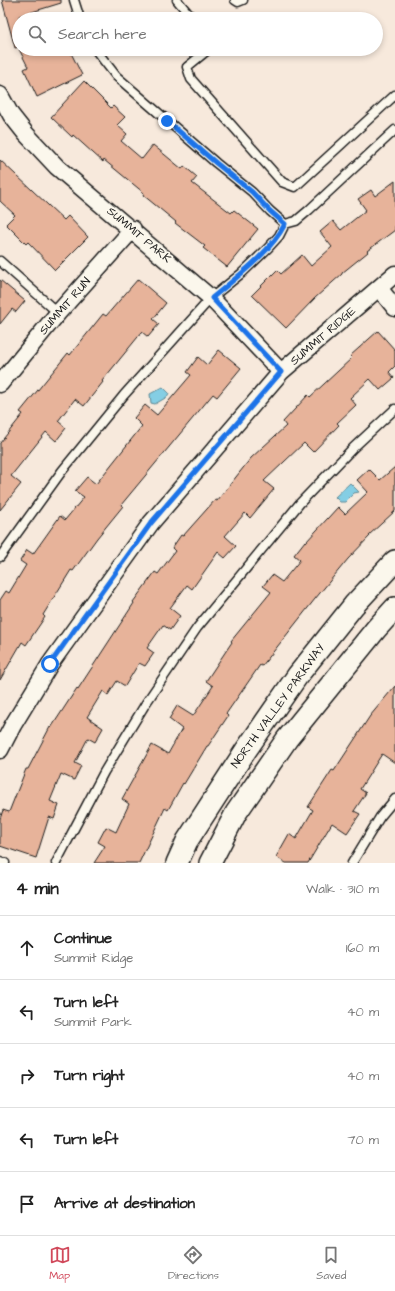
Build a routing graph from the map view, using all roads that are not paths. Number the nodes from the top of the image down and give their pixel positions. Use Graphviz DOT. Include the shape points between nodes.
graph roads {
  1 [pos="74,0"];
  2 [pos="177,0"];
  3 [pos="235,0"];
  4 [pos="243,0"];
  5 [pos="78,12"];
  6 [pos="187,12"];
  7 [pos="100,56"];
  8 [pos="201,56"];
  9 [pos="395,95"];
  10 [pos="0,96"];
  11 [pos="395,130"];
  12 [pos="285,224"];
  13 [pos="133,230"];
  14 [pos="0,261"];
  15 [pos="395,274"];
  16 [pos="379,288"];
  17 [pos="212,298"];
  18 [pos="395,308"];
  19 [pos="58,313"];
  20 [pos="281,372"];
  21 [pos="0,384"];
  22 [pos="395,409"];
  23 [pos="0,557"];
  24 [pos="395,561"];
  25 [pos="395,608"];
  26 [pos="0,750"];
  27 [pos="395,799"];
  28 [pos="0,860"];
  29 [pos="5,863"];
  30 [pos="56,863"];
  31 [pos="177,863"];
  32 [pos="210,863"];
  33 [pos="352,863"];
  1 -- 5 [label="lane"];
  2 -- 6 [label="lane"];
  3 -- 4 [label="lane"];
  7 -- 12 [label="lane" via="116,76 252,192"];
  8 -- 9 [label="lane" via="188,67 191,79 282,182 295,187"];
  10 -- 13 [label="street, SUMMIT PARK" via="26,134 58,167"];
  11 -- 12 [label="lane" via="309,210 296,221"];
  12 -- 17 [label="lane" via="279,236 268,248"];
  13 -- 17 [label="street, SUMMIT PARK"];
  13 -- 19 [label="street, SUMMIT RUN"];
  14 -- 19 [label="lane"];
  15 -- 16 [label="street, SUMMIT RIDGE"];
  16 -- 18 [label="street"];
  16 -- 20 [label="street, SUMMIT RIDGE"];
  17 -- 20 [label="street, SUMMIT PARK"];
  17 -- 23 [label="lane" via="124,395 62,471"];
  19 -- 21 [label="street, SUMMIT RUN"];
  20 -- 26 [label="street, SUMMIT RIDGE" via="151,523 50,664"];
  22 -- 30 [label="lane" via="300,503 197,628 146,703 104,772"];
  24 -- 31 [label="street, NORTH VALLEY PARKWAY" via="354,605 298,675 241,756 187,841"];
  25 -- 32 [label="street" via="287,739 236,813"];
  27 -- 33 [label="lane"];
  28 -- 29 [label="lane"];
}
